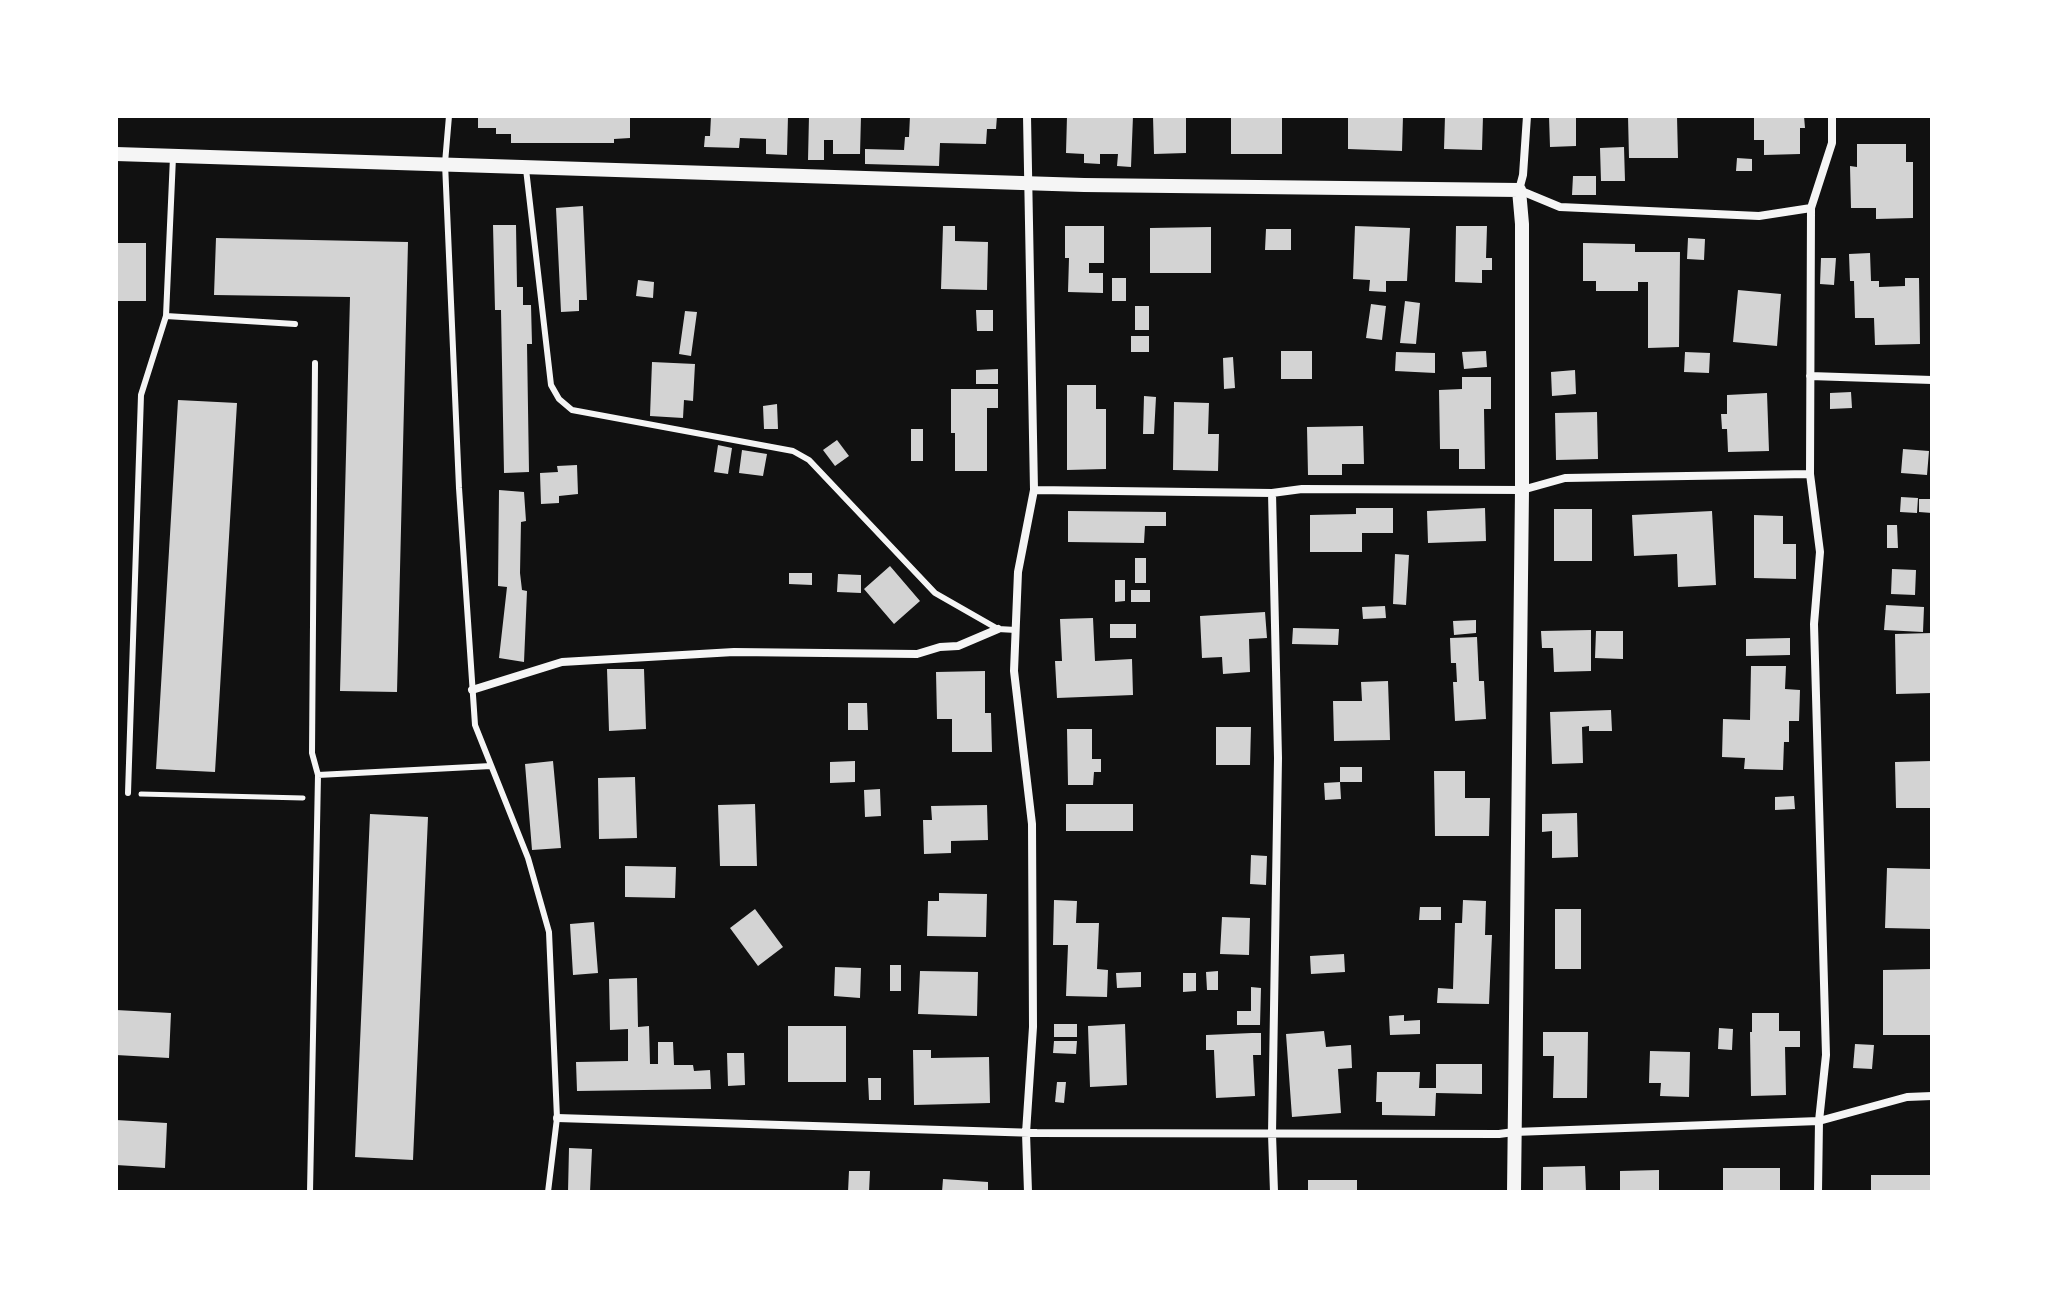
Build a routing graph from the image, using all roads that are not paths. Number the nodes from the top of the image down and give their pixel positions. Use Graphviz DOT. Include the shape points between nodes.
graph roads {
  1 [pos="449,116"];
  2 [pos="1027,116"];
  3 [pos="1527,116"];
  4 [pos="1832,116"];
  5 [pos="116,154"];
  6 [pos="173,156"];
  7 [pos="445,163"];
  8 [pos="526,166"];
  9 [pos="1027,183"];
  10 [pos="1519,190"];
  11 [pos="1811,208"];
  12 [pos="166,316"];
  13 [pos="295,324"];
  14 [pos="315,363"];
  15 [pos="1810,376"];
  16 [pos="1932,380"];
  17 [pos="1810,474"];
  18 [pos="1034,490"];
  19 [pos="1522,490"];
  20 [pos="1272,493"];
  21 [pos="998,629"];
  22 [pos="1016,630"];
  23 [pos="472,690"];
  24 [pos="491,766"];
  25 [pos="318,775"];
  26 [pos="128,793"];
  27 [pos="1932,1096"];
  28 [pos="557,1118"];
  29 [pos="1819,1121"];
  30 [pos="1514,1132"];
  31 [pos="1026,1133"];
  32 [pos="1272,1134"];
  33 [pos="310,1192"];
  34 [pos="548,1192"];
  35 [pos="1028,1192"];
  36 [pos="1274,1192"];
  37 [pos="1514,1192"];
  38 [pos="1818,1192"];
  1 -- 7 [label="lane"];
  2 -- 9 [label="street"];
  3 -- 10 [label="street"];
  4 -- 11 [label="street" via="1832,143"];
  5 -- 6 [label="street"];
  6 -- 7 [label="street"];
  6 -- 12 [label="lane"];
  7 -- 8 [label="street"];
  7 -- 23 [label="lane"];
  8 -- 9 [label="street"];
  8 -- 21 [label="lane" via="551,385 559,399 572,410 793,451 809,460 935,593"];
  9 -- 10 [label="street"];
  9 -- 18 [label="street"];
  10 -- 11 [label="street" via="1560,207 1759,216"];
  10 -- 19 [label="street"];
  11 -- 15 [label="street"];
  12 -- 13 [label="lane"];
  12 -- 26 [label="lane" via="141,395"];
  14 -- 25 [label="lane" via="312,753"];
  15 -- 16 [label="street"];
  15 -- 17 [label="street"];
  17 -- 19 [label="street" via="1565,478"];
  17 -- 29 [label="street" via="1820,552 1814,624 1826,1055"];
  18 -- 20 [label="street"];
  18 -- 22 [label="street" via="1018,572"];
  19 -- 20 [label="street"];
  19 -- 30 [label="street"];
  20 -- 32 [label="street" via="1278,758"];
  21 -- 22 [label="lane"];
  21 -- 23 [label="street" via="958,646 917,654 734,652 562,662"];
  22 -- 31 [label="street" via="1014,671 1032,824 1033,1027"];
  23 -- 24 [label="lane" via="475,725"];
  24 -- 25 [label="lane"];
  24 -- 28 [label="lane" via="528,858 549,932"];
  25 -- 33 [label="lane"];
  27 -- 29 [label="street" via="1907,1097"];
  28 -- 31 [label="street"];
  28 -- 34 [label="lane"];
  29 -- 30 [label="street"];
  29 -- 38 [label="street"];
  30 -- 32 [label="street"];
  30 -- 37 [label="street"];
  31 -- 32 [label="street"];
  31 -- 35 [label="street"];
  32 -- 36 [label="street"];
}
